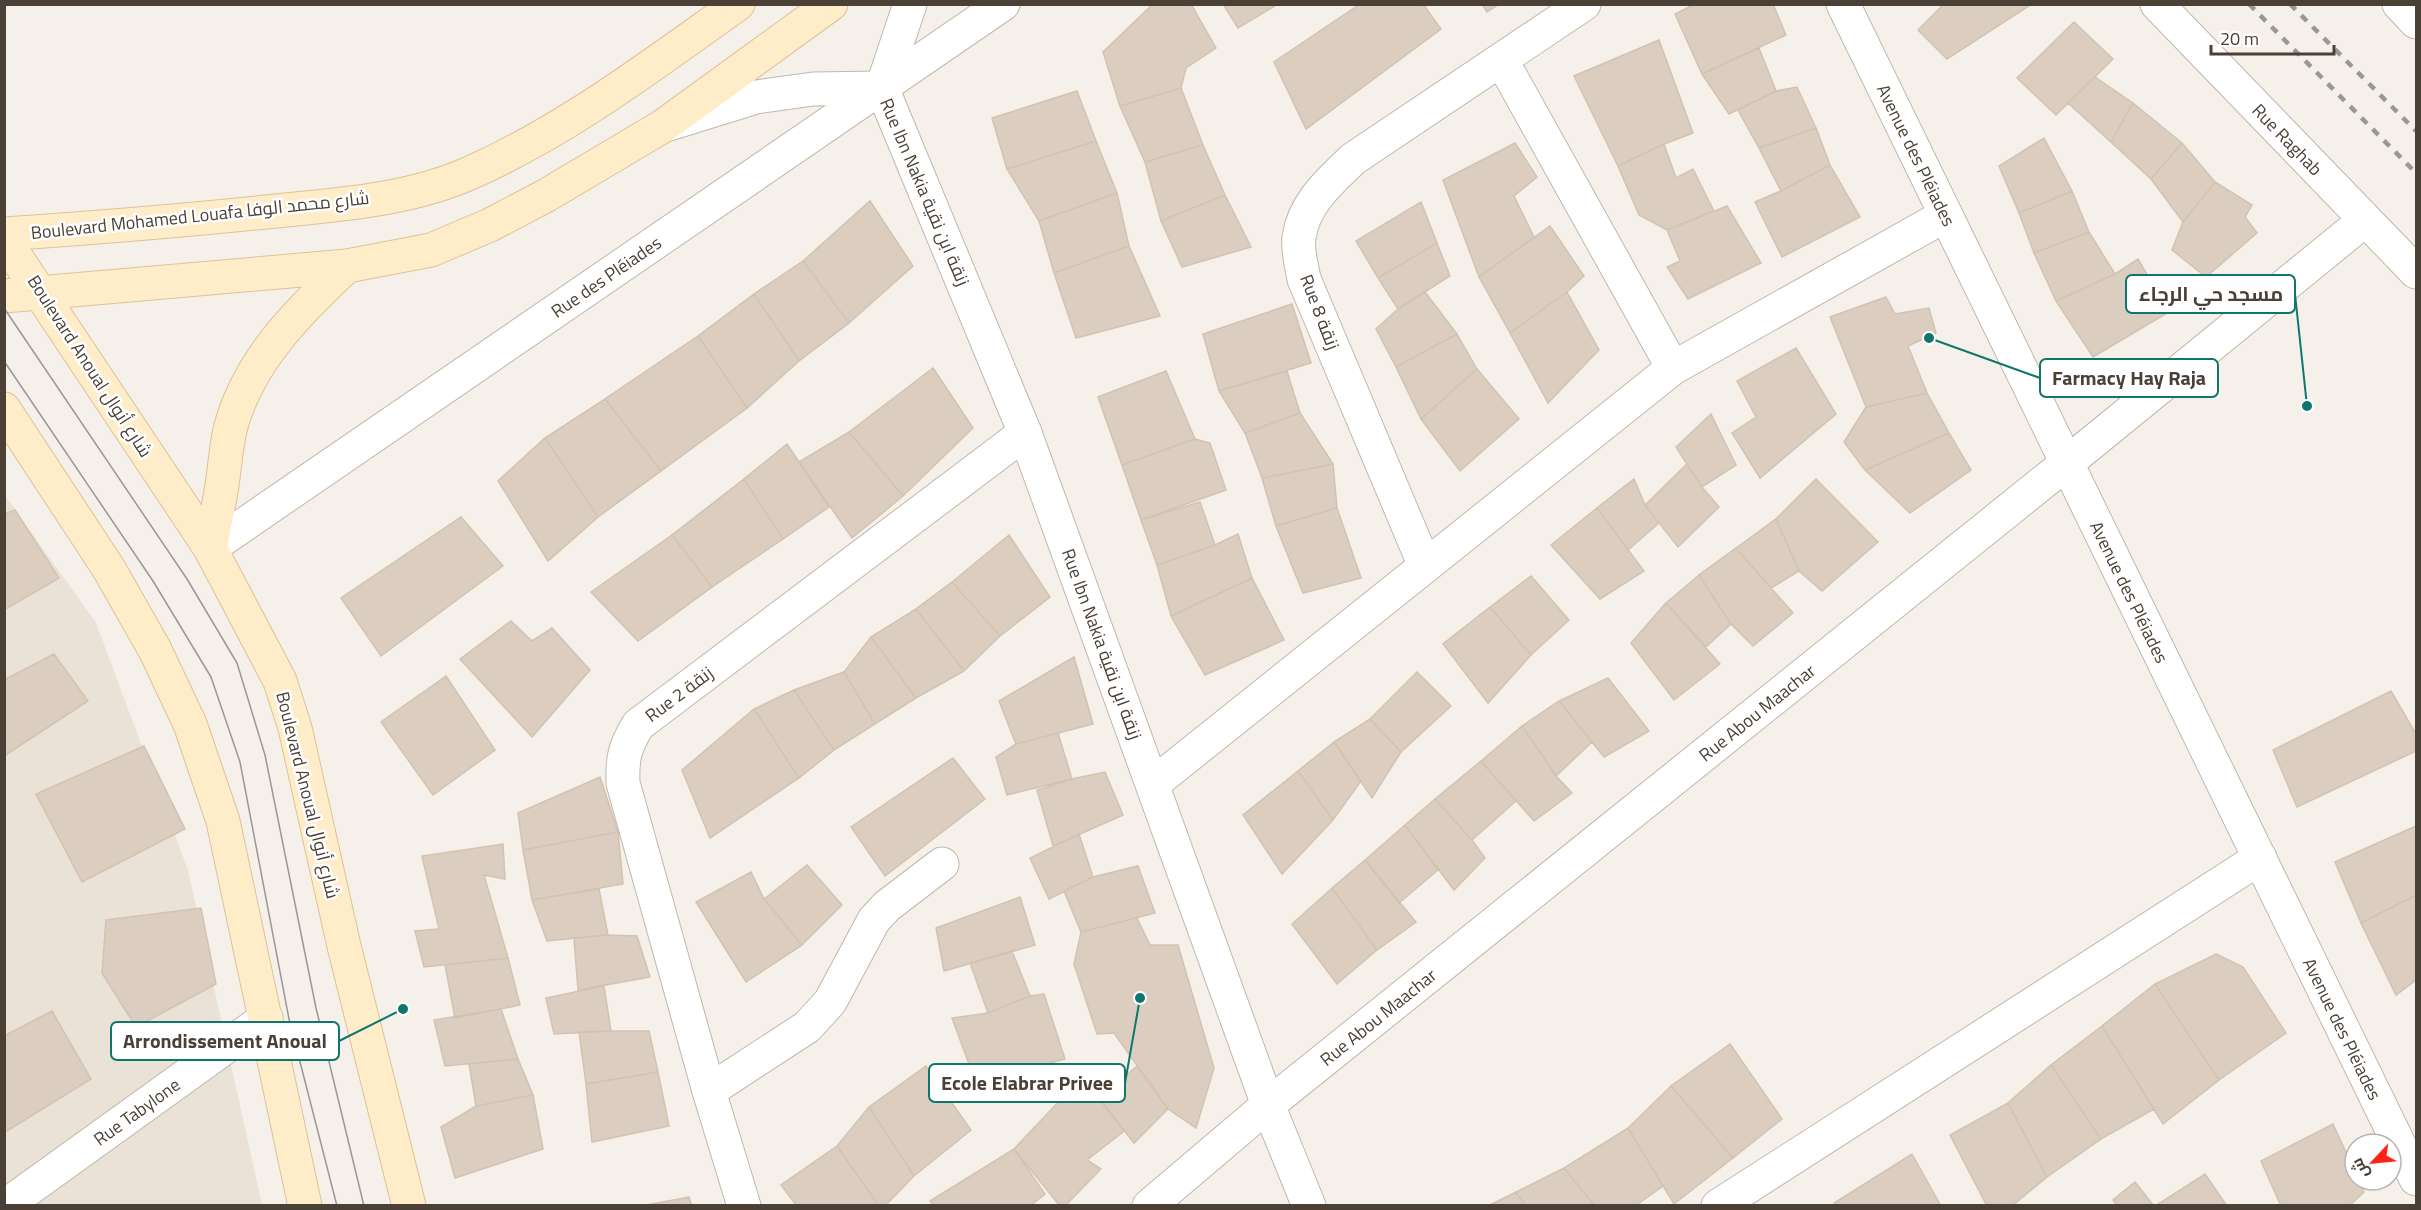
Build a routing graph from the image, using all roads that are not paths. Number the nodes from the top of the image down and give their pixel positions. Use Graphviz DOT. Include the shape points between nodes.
graph roads {
  1 [pos="738,4"];
  2 [pos="831,4"];
  3 [pos="910,4"];
  4 [pos="1003,4"];
  5 [pos="1584,4"];
  6 [pos="1843,4"];
  7 [pos="2157,4"];
  8 [pos="2399,4"];
  9 [pos="2416,22"];
  10 [pos="1502,61"];
  11 [pos="882,88"];
  12 [pos="663,126"];
  13 [pos="1946,215"];
  14 [pos="2365,220"];
  15 [pos="4,234"];
  16 [pos="4,239"];
  17 [pos="347,266"];
  18 [pos="2416,272"];
  19 [pos="41,292"];
  20 [pos="4,296"];
  21 [pos="1673,368"];
  22 [pos="4,409"];
  23 [pos="1025,433"];
  24 [pos="2067,464"];
  25 [pos="210,548"];
  26 [pos="1425,566"];
  27 [pos="1153,784"];
  28 [pos="2260,858"];
  29 [pos="942,864"];
  30 [pos="266,1018"];
  31 [pos="709,1091"];
  32 [pos="1268,1105"];
  33 [pos="2416,1179"];
  34 [pos="5,1206"];
  35 [pos="305,1206"];
  36 [pos="409,1206"];
  37 [pos="744,1206"];
  38 [pos="1149,1206"];
  39 [pos="1308,1206"];
  40 [pos="1718,1206"];
  1 -- 15 [label="street, Boulevard Mohamed Louafa شارع محمد الوفا" via="555,129 470,174 431,188 350,204"];
  2 -- 12 [label="street"];
  3 -- 11 [label="street"];
  4 -- 11 [label="street, Rue des Pléiades"];
  5 -- 10 [label="street, Rue 8 زنقة"];
  6 -- 13 [label="street, Avenue des Pléiades"];
  7 -- 14 [label="street, Rue Raghab"];
  8 -- 9 [label="street"];
  10 -- 21 [label="street"];
  10 -- 26 [label="street, Rue 8 زنقة" via="1353,159 1304,214 1298,240 1305,279"];
  11 -- 12 [label="street" via="813,89 756,97"];
  11 -- 23 [label="street, Rue Ibn Nakia زنقة ابن نقية"];
  11 -- 25 [label="street, Rue des Pléiades"];
  12 -- 17 [label="street" via="490,225 432,250"];
  13 -- 21 [label="street"];
  13 -- 24 [label="street, Avenue des Pléiades"];
  14 -- 18 [label="street, Rue Raghab"];
  14 -- 24 [label="street, Rue Abou Maachar"];
  16 -- 19 [label="street, Boulevard Anoual شارع أنوال"];
  17 -- 19 [label="street"];
  17 -- 25 [label="street" via="303,308 245,386 230,428"];
  19 -- 20 [label="street"];
  19 -- 25 [label="street, Boulevard Anoual شارع أنوال"];
  21 -- 26 [label="street"];
  22 -- 30 [label="street" via="109,569 155,650 190,724 223,821"];
  23 -- 27 [label="street, Rue Ibn Nakia زنقة ابن نقية"];
  23 -- 31 [label="street, Rue 2 زنقة" via="638,725 627,743 622,760 623,783"];
  24 -- 28 [label="street, Avenue des Pléiades"];
  24 -- 32 [label="street, Rue Abou Maachar"];
  25 -- 36 [label="street, Boulevard Anoual شارع أنوال" via="280,681 295,728"];
  26 -- 27 [label="street"];
  27 -- 32 [label="street, Rue Ibn Nakia زنقة ابن نقية"];
  28 -- 33 [label="street, Avenue des Pléiades"];
  28 -- 40 [label="street"];
  29 -- 31 [label="street" via="874,920 830,1002 807,1027"];
  30 -- 34 [label="street, Rue Tabylone"];
  30 -- 35 [label="street"];
  31 -- 37 [label="street, Rue 2 زنقة"];
  32 -- 38 [label="street, Rue Abou Maachar"];
  32 -- 39 [label="street, Rue Ibn Nakia زنقة ابن نقية"];
}
